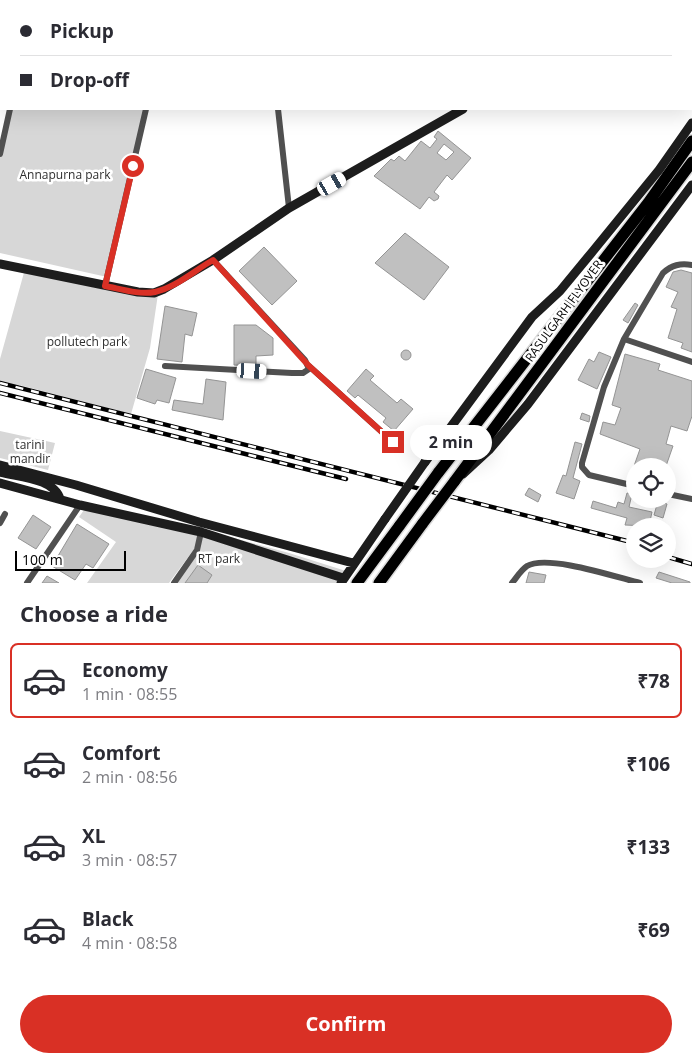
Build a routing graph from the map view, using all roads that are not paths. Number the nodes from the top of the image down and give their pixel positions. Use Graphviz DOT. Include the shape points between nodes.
graph roads {
  1 [pos="10,110"];
  2 [pos="146,110"];
  3 [pos="278,110"];
  4 [pos="461,110"];
  5 [pos="692,123"];
  6 [pos="692,141"];
  7 [pos="0,154"];
  8 [pos="692,162"];
  9 [pos="692,185"];
  10 [pos="289,208"];
  11 [pos="213,260"];
  12 [pos="0,264"];
  13 [pos="692,265"];
  14 [pos="105,286"];
  15 [pos="624,339"];
  16 [pos="692,362"];
  17 [pos="165,366"];
  18 [pos="309,366"];
  19 [pos="393,442"];
  20 [pos="0,465"];
  21 [pos="0,472"];
  22 [pos="456,480"];
  23 [pos="65,482"];
  24 [pos="0,483"];
  25 [pos="48,484"];
  26 [pos="626,484"];
  27 [pos="676,496"];
  28 [pos="60,499"];
  29 [pos="692,499"];
  30 [pos="80,505"];
  31 [pos="5,514"];
  32 [pos="0,522"];
  33 [pos="201,532"];
  34 [pos="353,563"];
  35 [pos="342,581"];
  36 [pos="27,583"];
  37 [pos="174,583"];
  38 [pos="357,583"];
  39 [pos="379,583"];
  40 [pos="512,583"];
  41 [pos="640,583"];
  1 -- 7 [label="street"];
  2 -- 14 [label="street"];
  3 -- 10 [label="street"];
  4 -- 10 [label="street"];
  5 -- 34 [label="street, bridge" via="659,170 588,258 532,317"];
  6 -- 38 [label="highway, RASULGARH FLYOVER, bridge"];
  8 -- 22 [label="highway, RASULGARH FLYOVER"];
  9 -- 22 [label="street" via="528,404 484,455"];
  10 -- 11 [label="street"];
  11 -- 14 [label="street" via="154,292"];
  11 -- 18 [label="street"];
  12 -- 14 [label="street"];
  13 -- 15 [label="street" via="670,266 663,273"];
  15 -- 16 [label="street"];
  15 -- 26 [label="street" via="604,387 582,463 589,475"];
  17 -- 18 [label="street" via="303,373"];
  18 -- 19 [label="street"];
  20 -- 23 [label="street"];
  21 -- 25 [label="street"];
  22 -- 39 [label="highway, RASULGARH FLYOVER, bridge"];
  23 -- 25 [label="street"];
  23 -- 34 [label="street"];
  24 -- 28 [label="street"];
  25 -- 28 [label="street" via="57,490"];
  27 -- 29 [label="street"];
  28 -- 30 [label="street"];
  30 -- 33 [label="street"];
  30 -- 36 [label="street"];
  31 -- 32 [label="street"];
  33 -- 35 [label="street"];
  33 -- 37 [label="street" via="197,550"];
  34 -- 35 [label="street"];
  40 -- 41 [label="street" via="528,565 545,561"];
}
